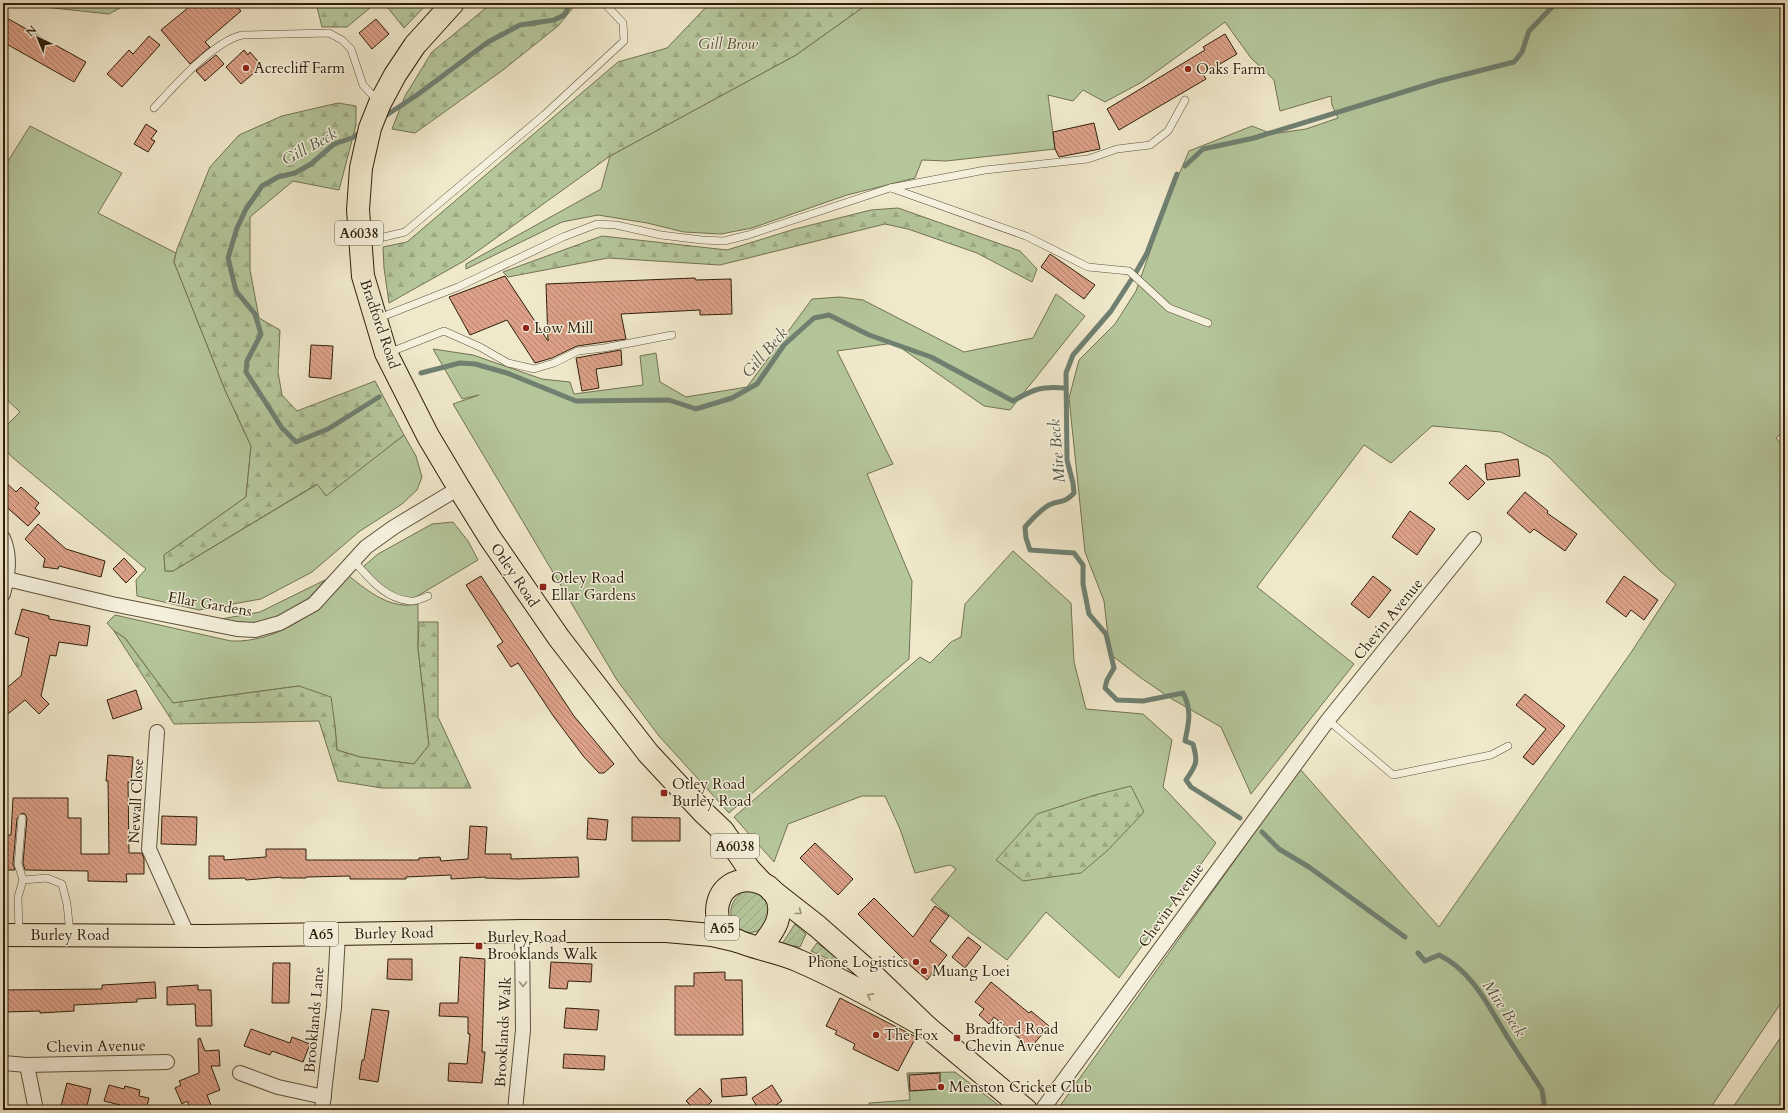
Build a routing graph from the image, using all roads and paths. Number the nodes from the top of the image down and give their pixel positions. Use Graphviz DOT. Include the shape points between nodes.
graph roads {
  1 [pos="453,3"];
  2 [pos="607,6"];
  3 [pos="1185,100"];
  4 [pos="380,103"];
  5 [pos="154,108"];
  6 [pos="890,188"];
  7 [pos="359,242"];
  8 [pos="375,320"];
  9 [pos="1208,323"];
  10 [pos="672,335"];
  11 [pos="386,353"];
  12 [pos="401,384"];
  13 [pos="459,488"];
  14 [pos="3,538"];
  15 [pos="1474,539"];
  16 [pos="353,560"];
  17 [pos="7,579"];
  18 [pos="3,594"];
  19 [pos="428,596"];
  20 [pos="1328,720"];
  21 [pos="157,732"];
  22 [pos="1508,746"];
  23 [pos="703,812"];
  24 [pos="22,818"];
  25 [pos="23,880"];
  26 [pos="766,885"];
  27 [pos="723,896"];
  28 [pos="522,930"];
  29 [pos="666,931"];
  30 [pos="338,934"];
  31 [pos="11,935"];
  32 [pos="70,935"];
  33 [pos="188,936"];
  34 [pos="738,941"];
  35 [pos="760,948"];
  36 [pos="928,1028"];
  37 [pos="167,1062"];
  38 [pos="3,1063"];
  39 [pos="27,1065"];
  40 [pos="240,1074"];
  41 [pos="323,1103"];
  42 [pos="36,1110"];
  43 [pos="515,1110"];
  44 [pos="1026,1110"];
  45 [pos="1042,1110"];
  1 -- 4 [label="main road, Bradford Road / A6038" via="415,45"];
  2 -- 7 [label="lane" via="623,23 624,41 544,115 405,232"];
  3 -- 6 [label="lane" via="1168,131 1150,145 1117,149 1088,159 985,170"];
  4 -- 5 [label="lane" via="363,85 351,49 329,33 311,32 232,37 187,73"];
  4 -- 7 [label="main road, Bradford Road / A6038" via="370,128 361,168"];
  6 -- 8 [label="lane" via="724,241 682,238 616,225 597,224 563,237 458,287"];
  6 -- 9 [label="lane" via="1026,236 1088,267 1129,271 1169,308"];
  7 -- 8 [label="main road, Bradford Road / A6038" via="363,276"];
  8 -- 11 [label="main road, Bradford Road / A6038"];
  10 -- 11 [label="lane" via="578,351 534,370 508,363 444,331"];
  11 -- 12 [label="main road, Bradford Road / A6038"];
  12 -- 13 [label="main road, Otley Road / A6038"];
  13 -- 16 [label="street, Ellar Gardens" via="394,527"];
  13 -- 23 [label="main road, Otley Road / A6038" via="559,638 648,753"];
  14 -- 17 [label="street" via="8,550"];
  15 -- 20 [label="street, Chevin Avenue"];
  16 -- 17 [label="street, Ellar Gardens" via="314,604 280,622 255,630 237,629 112,604"];
  16 -- 19 [label="lane" via="372,582 389,596 411,602"];
  17 -- 18 [label="street"];
  20 -- 22 [label="lane" via="1393,776 1491,755"];
  20 -- 45 [label="street, Chevin Avenue"];
  21 -- 33 [label="street, Newall Close" via="149,849"];
  23 -- 26 [label="main road, A6038" via="729,838 749,869"];
  23 -- 27 [label="main road, A6038" via="729,858 731,874"];
  24 -- 25 [label="lane" via="18,864"];
  25 -- 31 [label="lane"];
  25 -- 32 [label="lane" via="47,878 62,884"];
  26 -- 27 [label="main road, A65" via="745,879"];
  26 -- 35 [label="main road" via="779,904 779,915 777,924"];
  26 -- 36 [label="main road, A65, one-way" via="875,977"];
  27 -- 29 [label="main road, Burley Road / A65" via="709,913 696,921"];
  27 -- 34 [label="main road, A65" via="717,914 721,927"];
  28 -- 29 [label="main road, Burley Road / A65"];
  28 -- 30 [label="main road, Burley Road / A65"];
  28 -- 43 [label="street, Brooklands Walk, one-way" via="523,1030"];
  29 -- 34 [label="main road, Burley Road / A65" via="712,935"];
  30 -- 33 [label="main road, Burley Road / A65"];
  30 -- 41 [label="street, Brooklands Lane" via="334,1007"];
  31 -- 32 [label="main road, Burley Road / A65"];
  32 -- 33 [label="main road, Burley Road / A65"];
  34 -- 35 [label="main road, A65"];
  36 -- 35 [label="main road, A65, one-way" via="838,979 798,960"];
  36 -- 44 [label="main road, A65"];
  37 -- 39 [label="street, Chevin Avenue"];
  38 -- 39 [label="street, Chevin Avenue"];
  39 -- 42 [label="street, Chevin Avenue"];
  40 -- 41 [label="street"];
}
